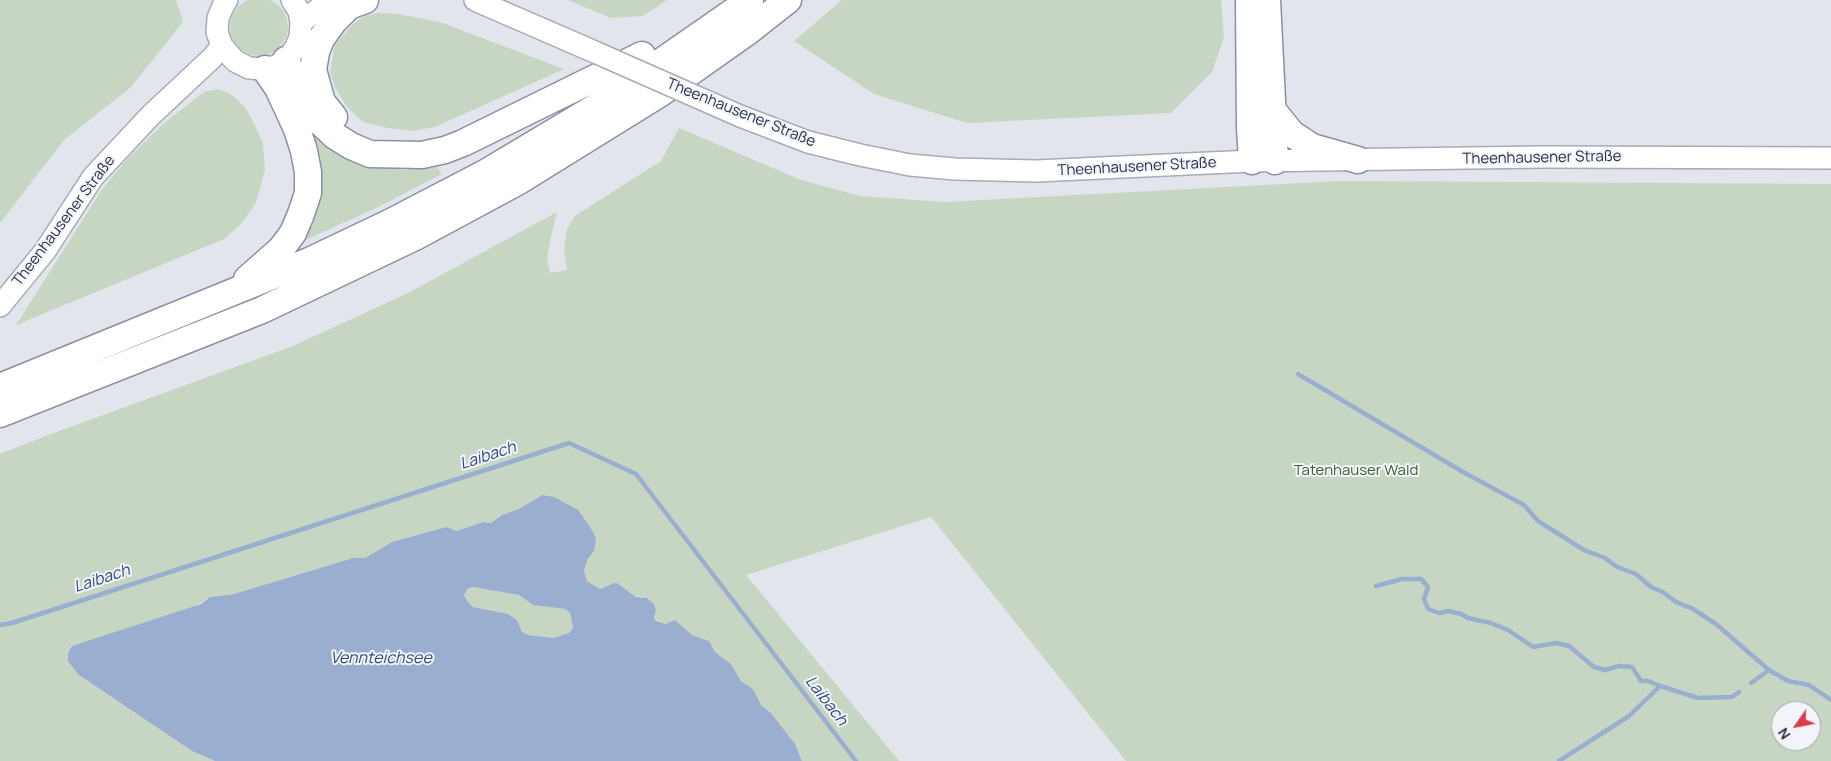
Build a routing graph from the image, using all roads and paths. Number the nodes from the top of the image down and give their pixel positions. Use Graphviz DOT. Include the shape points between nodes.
graph roads {
  1 [pos="227,0"];
  2 [pos="294,0"];
  3 [pos="336,0"];
  4 [pos="366,0"];
  5 [pos="475,0"];
  6 [pos="750,0"];
  7 [pos="788,0"];
  8 [pos="1249,0"];
  9 [pos="1266,0"];
  10 [pos="302,23"];
  11 [pos="228,54"];
  12 [pos="276,64"];
  13 [pos="1271,108"];
  14 [pos="398,155"];
  15 [pos="1831,158"];
  16 [pos="1358,160"];
  17 [pos="1263,161"];
  18 [pos="215,300"];
  19 [pos="0,306"];
  20 [pos="0,387"];
  21 [pos="0,414"];
  1 -- 11 [label="main road" via="218,18 218,32"];
  2 -- 10 [label="main road"];
  3 -- 10 [label="main road" via="318,9"];
  4 -- 14 [label="highway" via="349,6 320,40 313,70 322,102 343,127"];
  5 -- 17 [label="main road, Theenhausener Straße, bridge" via="740,116 808,142 860,155 910,165 1036,171"];
  6 -- 14 [label="highway" via="463,143 422,155"];
  6 -- 18 [label="highway" via="596,107 487,172 372,232"];
  7 -- 21 [label="highway" via="661,93 519,181 415,237 262,310"];
  8 -- 17 [label="highway" via="1250,128"];
  9 -- 13 [label="highway"];
  10 -- 12 [label="main road" via="295,49"];
  11 -- 12 [label="main road" via="249,68"];
  11 -- 19 [label="main road, Theenhausener Straße" via="218,68 150,116 93,177 45,251"];
  12 -- 14 [label="highway" via="295,82 306,104 335,136 370,154"];
  12 -- 18 [label="highway" via="282,95 304,151 308,193 293,233 281,249"];
  13 -- 16 [label="highway" via="1292,134 1312,147"];
  13 -- 17 [label="highway"];
  15 -- 16 [label="main road, Theenhausener Straße"];
  16 -- 17 [label="main road, Theenhausener Straße"];
  18 -- 20 [label="highway"];
}
